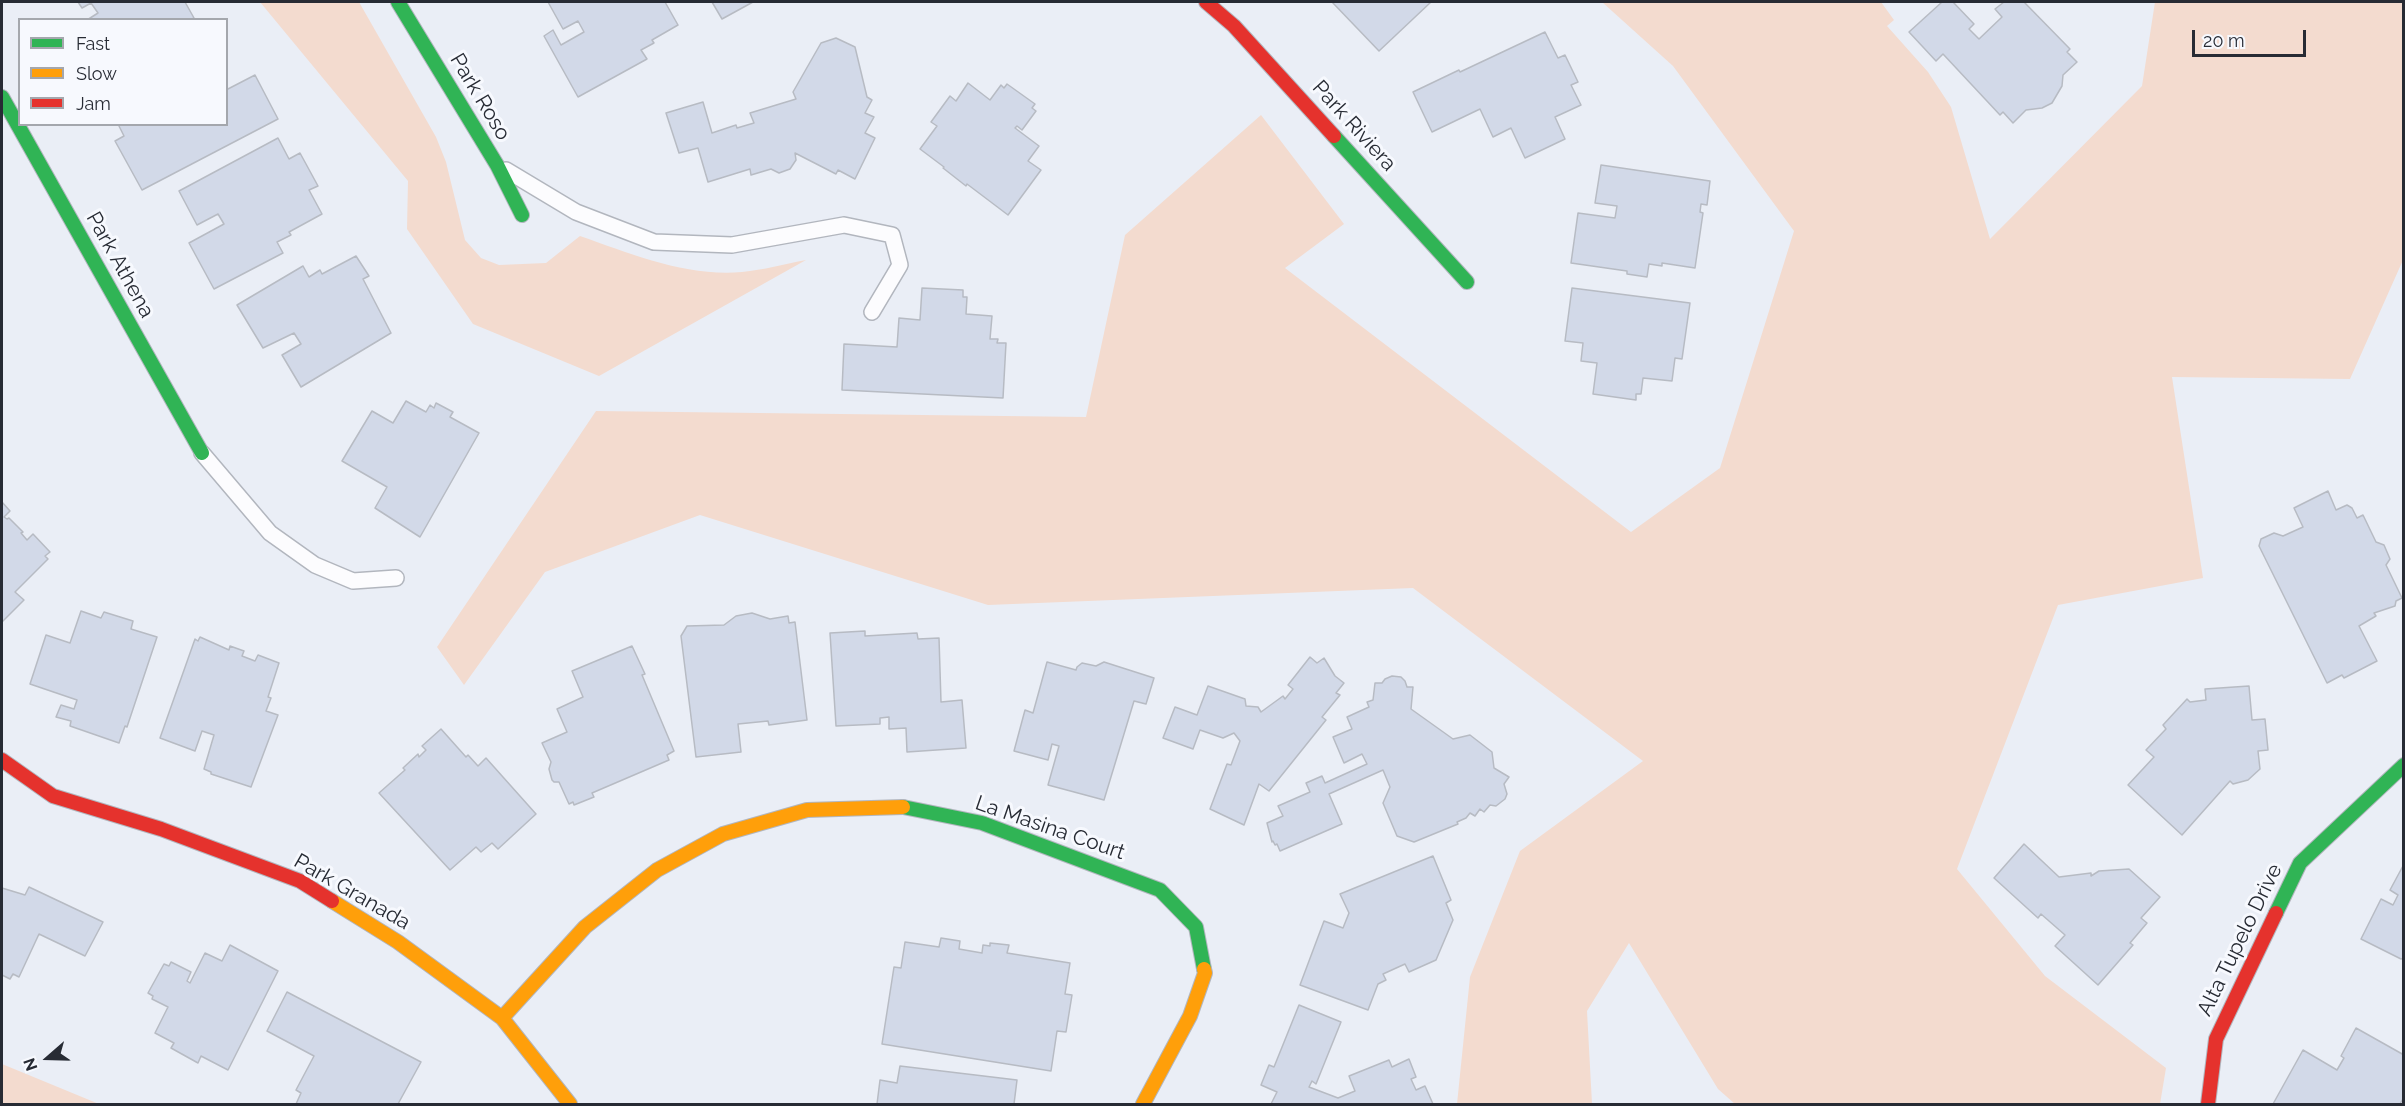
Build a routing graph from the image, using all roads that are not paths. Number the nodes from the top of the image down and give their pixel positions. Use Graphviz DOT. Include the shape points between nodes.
graph roads {
  1 [pos="399,2"];
  2 [pos="1206,2"];
  3 [pos="2,97"];
  4 [pos="18,125"];
  5 [pos="18,126"];
  6 [pos="497,165"];
  7 [pos="522,216"];
  8 [pos="1467,282"];
  9 [pos="872,312"];
  10 [pos="202,453"];
  11 [pos="396,578"];
  12 [pos="2,760"];
  13 [pos="2403,765"];
  14 [pos="502,1018"];
  15 [pos="570,1104"];
  16 [pos="1143,1104"];
  17 [pos="2208,1104"];
  1 -- 6 [label="street, Park Roso"];
  2 -- 8 [label="street, Park Riviera" via="1234,26"];
  3 -- 4 [label="street, Park Athena"];
  5 -- 10 [label="street, Park Athena"];
  6 -- 7 [label="street, Park Roso"];
  6 -- 9 [label="lane" via="576,212 654,242 732,245 844,225 892,235 900,265"];
  10 -- 11 [label="lane" via="270,533 315,565 353,581"];
  12 -- 14 [label="street, Park Granada" via="53,796 161,829 300,881 398,942"];
  13 -- 17 [label="street, Alta Tupelo Drive" via="2301,863 2216,1038"];
  14 -- 15 [label="street, Park Granada"];
  14 -- 16 [label="street, La Masina Court" via="585,927 657,870 723,834 807,810 897,806 982,823 1160,890 1196,927 1205,973 1190,1016"];
}
